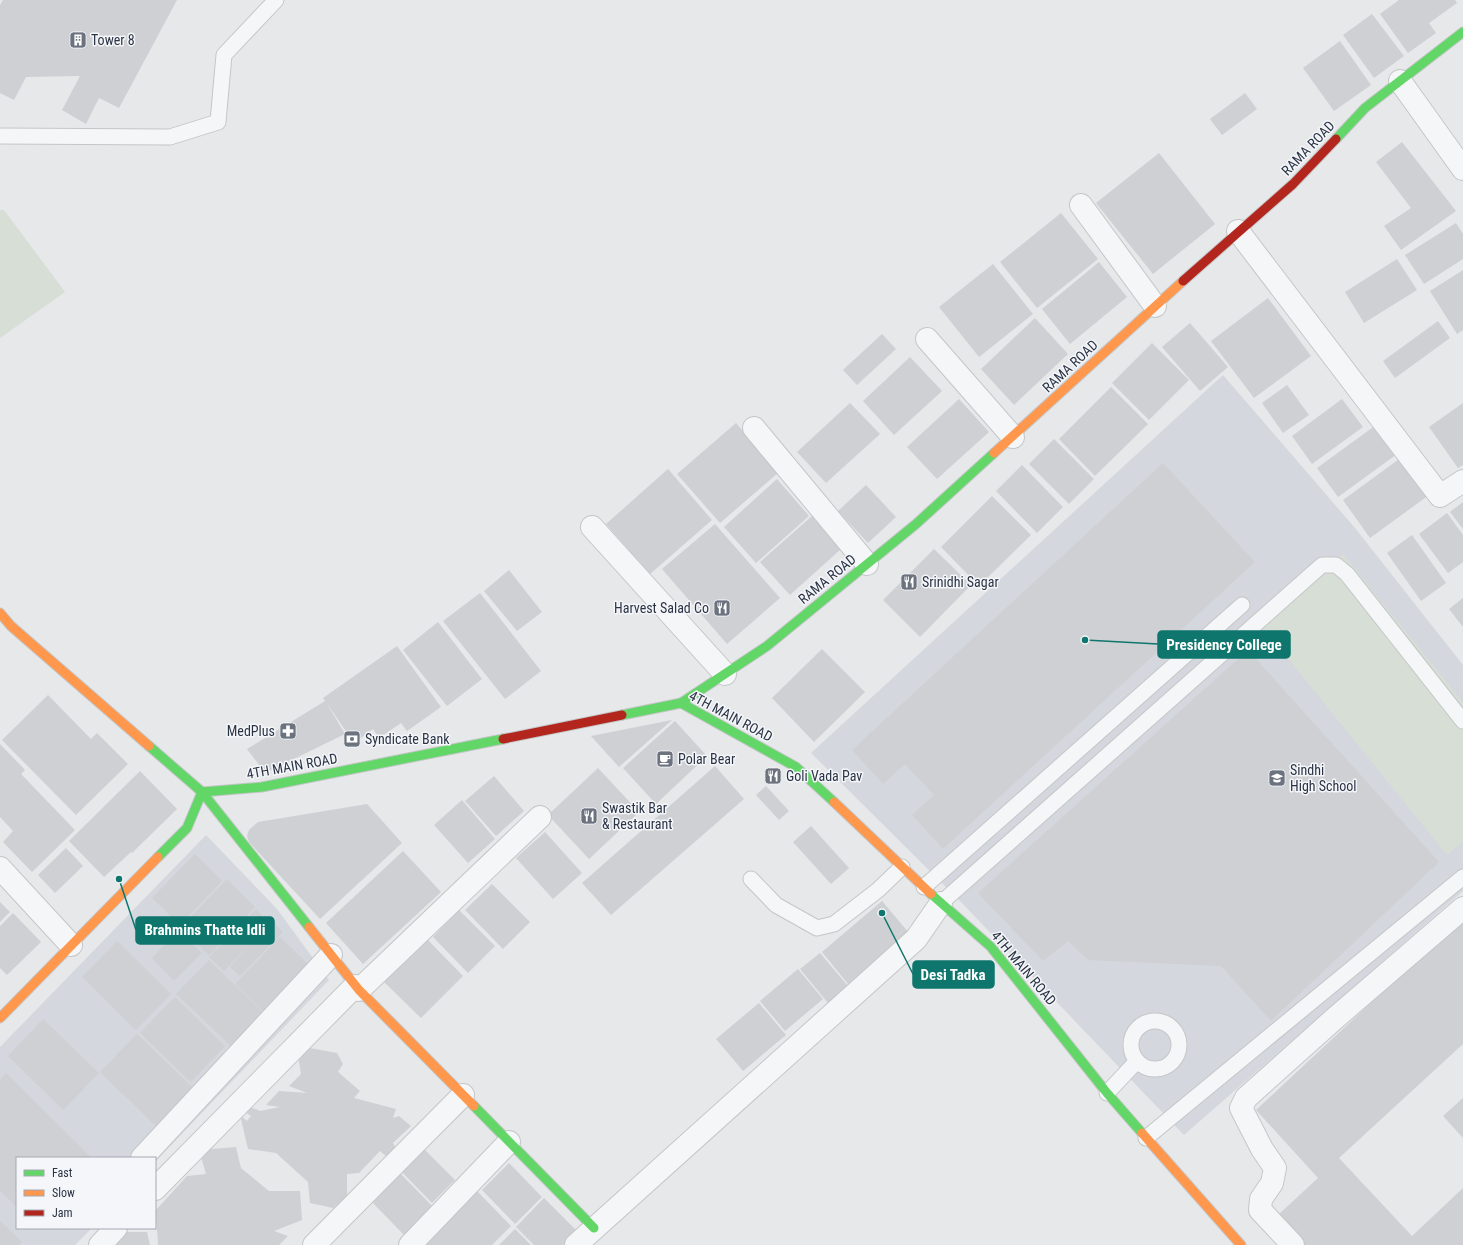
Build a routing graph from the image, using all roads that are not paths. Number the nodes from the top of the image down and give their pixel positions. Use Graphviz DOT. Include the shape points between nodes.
graph roads {
  1 [pos="276,0"];
  2 [pos="1463,32"];
  3 [pos="1400,81"];
  4 [pos="0,136"];
  5 [pos="1463,169"];
  6 [pos="1081,205"];
  7 [pos="1238,231"];
  8 [pos="1156,306"];
  9 [pos="927,339"];
  10 [pos="754,428"];
  11 [pos="1013,437"];
  12 [pos="1463,481"];
  13 [pos="592,527"];
  14 [pos="867,564"];
  15 [pos="1242,605"];
  16 [pos="0,613"];
  17 [pos="725,674"];
  18 [pos="680,704"];
  19 [pos="1463,721"];
  20 [pos="202,792"];
  21 [pos="540,817"];
  22 [pos="902,867"];
  23 [pos="0,868"];
  24 [pos="1463,877"];
  25 [pos="751,879"];
  26 [pos="924,886"];
  27 [pos="941,903"];
  28 [pos="1463,908"];
  29 [pos="70,945"];
  30 [pos="331,956"];
  31 [pos="357,988"];
  32 [pos="0,1018"];
  33 [pos="1137,1061"];
  34 [pos="1107,1093"];
  35 [pos="463,1095"];
  36 [pos="1146,1138"];
  37 [pos="508,1142"];
  38 [pos="143,1157"];
  39 [pos="156,1188"];
  40 [pos="594,1228"];
  41 [pos="115,1229"];
  42 [pos="100,1245"];
  43 [pos="314,1245"];
  44 [pos="410,1245"];
  45 [pos="576,1245"];
  46 [pos="1241,1245"];
  47 [pos="1293,1245"];
  1 -- 4 [label="lane" via="224,55 218,122 170,137"];
  2 -- 3 [label="street, RAMA ROAD"];
  3 -- 5 [label="street"];
  3 -- 7 [label="street, RAMA ROAD" via="1365,108 1293,184"];
  6 -- 8 [label="street"];
  7 -- 8 [label="street, RAMA ROAD"];
  7 -- 12 [label="street" via="1440,496"];
  8 -- 11 [label="street, RAMA ROAD"];
  9 -- 11 [label="street"];
  10 -- 14 [label="street"];
  11 -- 14 [label="street, RAMA ROAD"];
  13 -- 17 [label="street"];
  14 -- 17 [label="street, RAMA ROAD" via="767,646"];
  15 -- 26 [label="lane"];
  16 -- 20 [label="street" via="11,626"];
  17 -- 18 [label="street, RAMA ROAD"];
  18 -- 20 [label="street, 4TH MAIN ROAD" via="262,787"];
  18 -- 22 [label="street, 4TH MAIN ROAD" via="796,767"];
  19 -- 27 [label="lane" via="1347,574 1336,565 1322,565"];
  20 -- 29 [label="street" via="187,828"];
  20 -- 30 [label="street"];
  21 -- 31 [label="street"];
  22 -- 25 [label="lane" via="878,890 834,924 817,928 776,905"];
  22 -- 26 [label="street, 4TH MAIN ROAD"];
  23 -- 29 [label="street"];
  24 -- 36 [label="lane"];
  26 -- 27 [label="street, 4TH MAIN ROAD"];
  27 -- 34 [label="street, 4TH MAIN ROAD" via="991,947"];
  27 -- 40 [label="street" via="916,939"];
  28 -- 47 [label="street" via="1246,1098 1241,1108 1275,1168 1272,1183 1261,1199 1260,1210"];
  29 -- 32 [label="street"];
  30 -- 31 [label="street"];
  30 -- 38 [label="street"];
  31 -- 35 [label="street"];
  31 -- 39 [label="street"];
  33 -- 34 [label="lane"];
  34 -- 36 [label="street, 4TH MAIN ROAD"];
  35 -- 37 [label="street"];
  35 -- 43 [label="street"];
  36 -- 46 [label="street, 4TH MAIN ROAD"];
  37 -- 40 [label="street"];
  37 -- 44 [label="street"];
  40 -- 45 [label="street"];
  41 -- 42 [label="street"];
}
